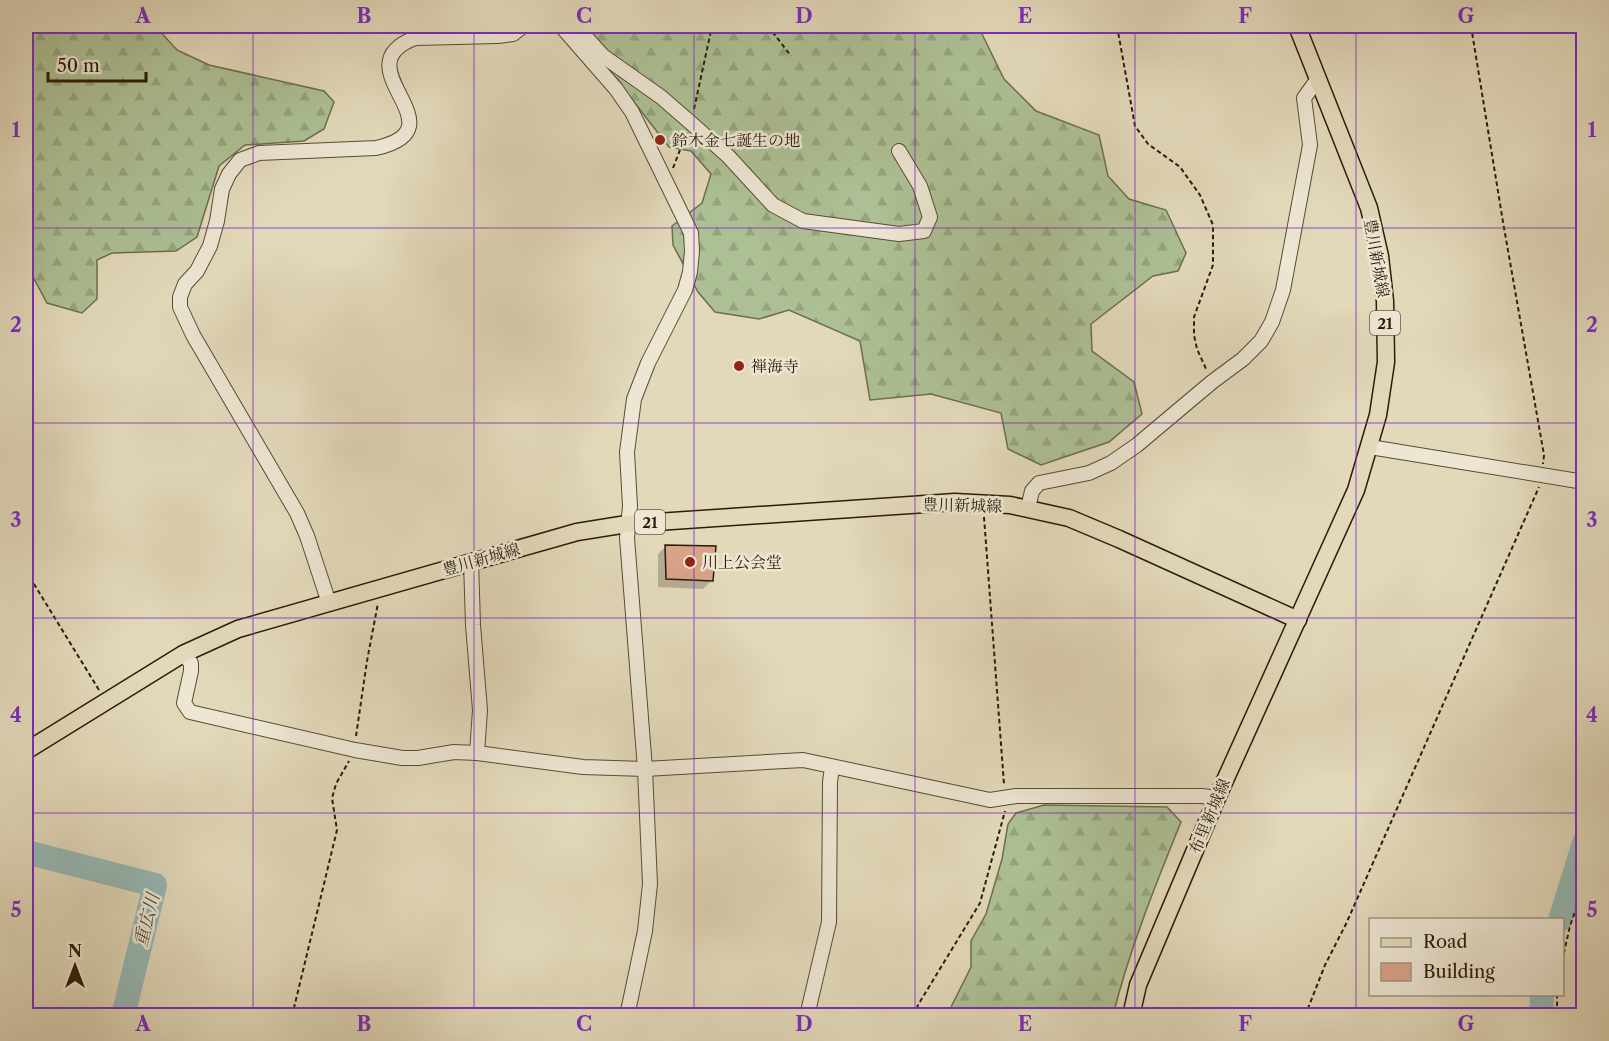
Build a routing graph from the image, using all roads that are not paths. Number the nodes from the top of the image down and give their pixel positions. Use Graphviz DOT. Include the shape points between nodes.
graph roads {
  1 [pos="523,26"];
  2 [pos="561,26"];
  3 [pos="578,26"];
  4 [pos="1297,26"];
  5 [pos="1317,80"];
  6 [pos="899,151"];
  7 [pos="1370,447"];
  8 [pos="1584,482"];
  9 [pos="1028,508"];
  10 [pos="627,524"];
  11 [pos="471,561"];
  12 [pos="329,603"];
  13 [pos="1298,620"];
  14 [pos="183,654"];
  15 [pos="26,751"];
  16 [pos="477,753"];
  17 [pos="832,768"];
  18 [pos="645,769"];
  19 [pos="1217,798"];
  20 [pos="627,1016"];
  21 [pos="807,1016"];
  22 [pos="1131,1016"];
  1 -- 12 [label="street" via="513,34 498,36 415,38 395,48 389,72 410,121 402,138 391,145 259,153 240,160 222,189 210,246 180,297 180,308 193,335 297,513"];
  2 -- 10 [label="street" via="632,112 691,233 690,272 685,290 634,399 627,452"];
  3 -- 6 [label="street" via="603,56 661,98 728,156 773,205 803,221 899,234 924,231 930,217 920,186"];
  4 -- 5 [label="main road, 豊川新城線 / 21"];
  5 -- 7 [label="main road, 豊川新城線 / 21" via="1369,208 1380,256 1386,362"];
  5 -- 9 [label="street" via="1304,98 1310,145 1283,290 1261,341 1244,359 1112,464 1039,483 1032,491"];
  7 -- 8 [label="street"];
  7 -- 13 [label="main road, 豊川新城線 / 21" via="1356,490"];
  9 -- 10 [label="main road, 豊川新城線 / 21" via="984,503 878,506"];
  9 -- 13 [label="main road, 豊川新城線 / 21" via="1069,518"];
  10 -- 11 [label="main road, 豊川新城線 / 21" via="577,532"];
  10 -- 18 [label="street"];
  11 -- 12 [label="main road, 豊川新城線 / 21"];
  11 -- 16 [label="street" via="480,710"];
  12 -- 14 [label="main road, 豊川新城線 / 21" via="238,628"];
  13 -- 19 [label="main road, 布里新城線"];
  14 -- 15 [label="main road, 豊川新城線 / 21"];
  14 -- 16 [label="street" via="191,663 184,703 190,712 402,758"];
  16 -- 18 [label="street" via="583,767"];
  17 -- 18 [label="street" via="803,760"];
  17 -- 19 [label="street" via="990,800 1016,796"];
  17 -- 21 [label="street" via="829,922"];
  18 -- 20 [label="street" via="650,884 645,931"];
  19 -- 22 [label="main road, 布里新城線" via="1138,985"];
}
